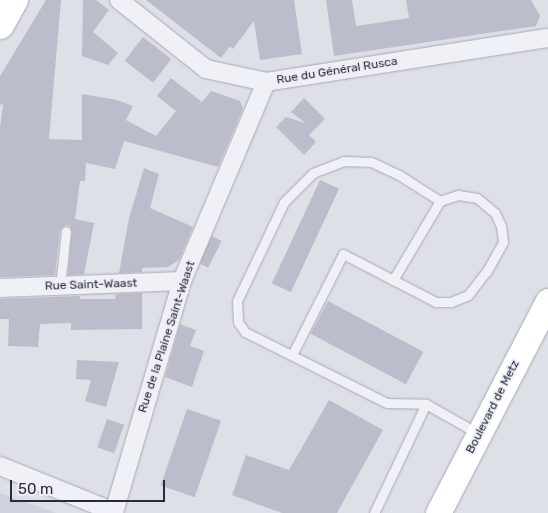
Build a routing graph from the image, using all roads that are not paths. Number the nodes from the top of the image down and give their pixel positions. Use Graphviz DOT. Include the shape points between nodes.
graph roads {
  1 [pos="14,0"];
  2 [pos="119,0"];
  3 [pos="0,25"];
  4 [pos="548,38"];
  5 [pos="266,82"];
  6 [pos="440,201"];
  7 [pos="66,231"];
  8 [pos="393,280"];
  9 [pos="182,281"];
  10 [pos="60,287"];
  11 [pos="0,288"];
  12 [pos="548,301"];
  13 [pos="292,355"];
  14 [pos="426,404"];
  15 [pos="479,434"];
  16 [pos="0,466"];
  17 [pos="115,513"];
  18 [pos="374,513"];
  19 [pos="438,513"];
  1 -- 3 [label="main road"];
  2 -- 5 [label="street, Rue du Général Rusca" via="206,68"];
  4 -- 5 [label="street, Rue du Général Rusca"];
  5 -- 9 [label="street, Rue de la Plaine Saint-Waast"];
  6 -- 8 [label="lane"];
  6 -- 8 [label="lane" via="458,195 477,198 495,213 503,242 487,271 468,295 451,302 436,302"];
  6 -- 13 [label="lane" via="371,162 344,161 313,173 284,202 237,301 238,322 244,332"];
  7 -- 10 [label="lane"];
  8 -- 13 [label="lane" via="343,254"];
  9 -- 10 [label="street, Rue Saint-Waast"];
  9 -- 17 [label="street, Rue de la Plaine Saint-Waast"];
  10 -- 11 [label="street, Rue Saint-Waast"];
  12 -- 15 [label="main road, Boulevard de Metz"];
  13 -- 14 [label="lane" via="387,403"];
  14 -- 15 [label="lane"];
  14 -- 18 [label="lane"];
  15 -- 19 [label="main road, Boulevard de Metz"];
  16 -- 17 [label="street"];
}
